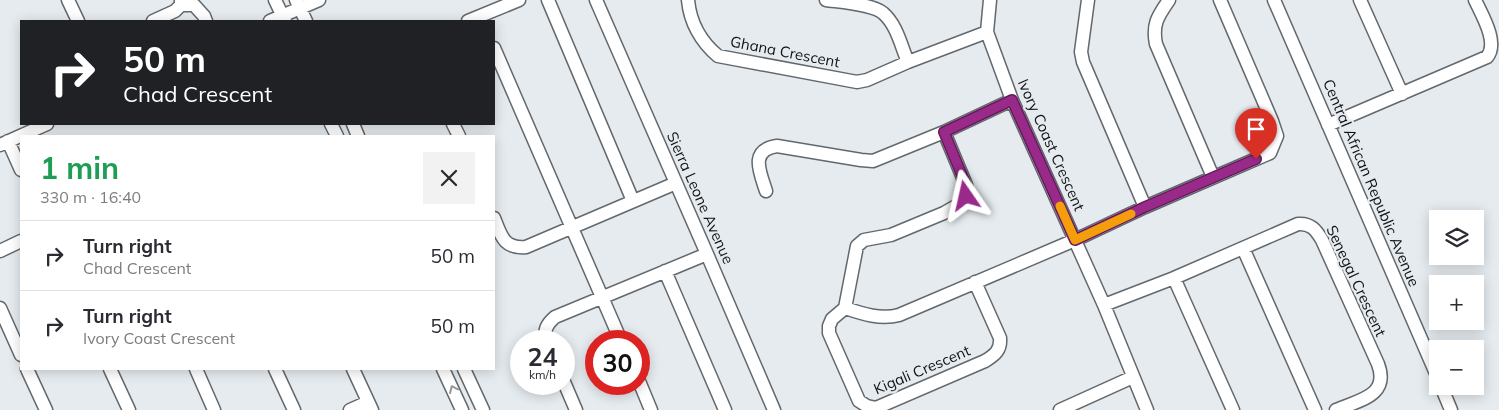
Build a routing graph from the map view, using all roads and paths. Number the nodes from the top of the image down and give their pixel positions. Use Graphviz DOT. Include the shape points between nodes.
graph roads {
  1 [pos="68,0"];
  2 [pos="275,0"];
  3 [pos="319,0"];
  4 [pos="519,0"];
  5 [pos="548,0"];
  6 [pos="596,0"];
  7 [pos="688,0"];
  8 [pos="826,0"];
  9 [pos="990,0"];
  10 [pos="1088,0"];
  11 [pos="1169,0"];
  12 [pos="1220,0"];
  13 [pos="1274,0"];
  14 [pos="1360,0"];
  15 [pos="1476,0"];
  16 [pos="181,3"];
  17 [pos="298,4"];
  18 [pos="284,18"];
  19 [pos="78,20"];
  20 [pos="155,20"];
  21 [pos="206,20"];
  22 [pos="306,20"];
  23 [pos="476,20"];
  24 [pos="987,32"];
  25 [pos="495,50"];
  26 [pos="908,62"];
  27 [pos="1402,94"];
  28 [pos="1012,100"];
  29 [pos="45,125"];
  30 [pos="1328,125"];
  31 [pos="944,132"];
  32 [pos="22,135"];
  33 [pos="20,136"];
  34 [pos="4,143"];
  35 [pos="20,168"];
  36 [pos="1213,176"];
  37 [pos="676,183"];
  38 [pos="766,191"];
  39 [pos="633,201"];
  40 [pos="1145,207"];
  41 [pos="495,220"];
  42 [pos="572,226"];
  43 [pos="1075,240"];
  44 [pos="20,241"];
  45 [pos="1243,248"];
  46 [pos="0,251"];
  47 [pos="707,254"];
  48 [pos="665,271"];
  49 [pos="1174,278"];
  50 [pos="976,282"];
  51 [pos="602,297"];
  52 [pos="1104,305"];
  53 [pos="0,308"];
  54 [pos="845,308"];
  55 [pos="545,330"];
  56 [pos="616,330"];
  57 [pos="20,353"];
  58 [pos="1429,357"];
  59 [pos="27,370"];
  60 [pos="110,370"];
  61 [pos="196,370"];
  62 [pos="276,370"];
  63 [pos="353,370"];
  64 [pos="443,370"];
  65 [pos="464,370"];
  66 [pos="1133,378"];
  67 [pos="570,395"];
  68 [pos="645,395"];
  69 [pos="1445,395"];
  70 [pos="370,406"];
  71 [pos="46,410"];
  72 [pos="129,410"];
  73 [pos="214,410"];
  74 [pos="294,410"];
  75 [pos="350,410"];
  76 [pos="462,410"];
  77 [pos="483,410"];
  78 [pos="576,410"];
  79 [pos="651,410"];
  80 [pos="725,410"];
  81 [pos="774,410"];
  82 [pos="1062,410"];
  83 [pos="1147,410"];
  84 [pos="1233,410"];
  85 [pos="1315,410"];
  86 [pos="1336,410"];
  87 [pos="1451,410"];
  1 -- 19 [label="street"];
  2 -- 18 [label="street"];
  3 -- 17 [label="street"];
  4 -- 23 [label="street"];
  5 -- 39 [label="street"];
  6 -- 37 [label="street, Sierra Leone Avenue"];
  7 -- 26 [label="street, Ghana Crescent" via="700,35 718,56 857,82"];
  8 -- 26 [label="street" via="882,12 894,29"];
  9 -- 24 [label="street, Ivory Coast Crescent"];
  10 -- 40 [label="street" via="1081,52 1083,62"];
  11 -- 36 [label="street" via="1156,22 1155,38"];
  12 -- 36 [label="street" via="1277,136 1270,153"];
  13 -- 30 [label="street, Central African Republic Avenue"];
  14 -- 27 [label="street"];
  15 -- 27 [label="street" via="1491,34 1493,45 1490,54 1483,60"];
  16 -- 20 [label="street" via="175,11"];
  16 -- 21 [label="street" via="194,4"];
  17 -- 18 [label="street"];
  17 -- 22 [label="street"];
  24 -- 26 [label="street, Ghana Crescent"];
  24 -- 28 [label="street, Ivory Coast Crescent"];
  25 -- 42 [label="street"];
  27 -- 30 [label="street"];
  28 -- 31 [label="street"];
  28 -- 43 [label="street, Ivory Coast Crescent"];
  29 -- 32 [label="street"];
  30 -- 58 [label="street, Central African Republic Avenue"];
  31 -- 38 [label="street" via="873,161 768,147 758,163"];
  31 -- 54 [label="street, Kigali Crescent" via="966,185 966,196 944,213 891,235 864,240 857,246"];
  33 -- 34 [label="street"];
  34 -- 35 [label="street"];
  36 -- 40 [label="street"];
  37 -- 39 [label="street"];
  37 -- 47 [label="street, Sierra Leone Avenue"];
  39 -- 42 [label="street"];
  40 -- 43 [label="street"];
  41 -- 42 [label="street" via="506,242 517,248"];
  42 -- 51 [label="street"];
  43 -- 50 [label="street"];
  43 -- 52 [label="street, Ivory Coast Crescent"];
  44 -- 46 [label="street"];
  45 -- 49 [label="street, Senegal Crescent"];
  45 -- 85 [label="street"];
  45 -- 86 [label="street, Senegal Crescent" via="1298,224 1309,225 1318,232 1378,364 1381,378 1380,385 1372,394"];
  47 -- 48 [label="street"];
  47 -- 81 [label="street, Sierra Leone Avenue"];
  48 -- 51 [label="street"];
  48 -- 80 [label="street"];
  49 -- 52 [label="street, Senegal Crescent"];
  49 -- 84 [label="street"];
  50 -- 54 [label="street" via="890,318"];
  50 -- 54 [label="street, Kigali Crescent" via="1000,338 997,352 985,361 876,408 859,401 830,338 829,326"];
  51 -- 55 [label="street" via="555,317"];
  51 -- 56 [label="street"];
  52 -- 66 [label="street, Ivory Coast Crescent"];
  53 -- 57 [label="street"];
  59 -- 71 [label="street"];
  60 -- 72 [label="street"];
  61 -- 73 [label="street"];
  62 -- 74 [label="street"];
  63 -- 70 [label="street"];
  76 -- 64 [label="street, one-way"];
  65 -- 77 [label="street"];
  66 -- 82 [label="street"];
  66 -- 83 [label="street, Ivory Coast Crescent"];
  67 -- 78 [label="street"];
  68 -- 79 [label="street"];
  69 -- 87 [label="street"];
  70 -- 75 [label="street"];
}
